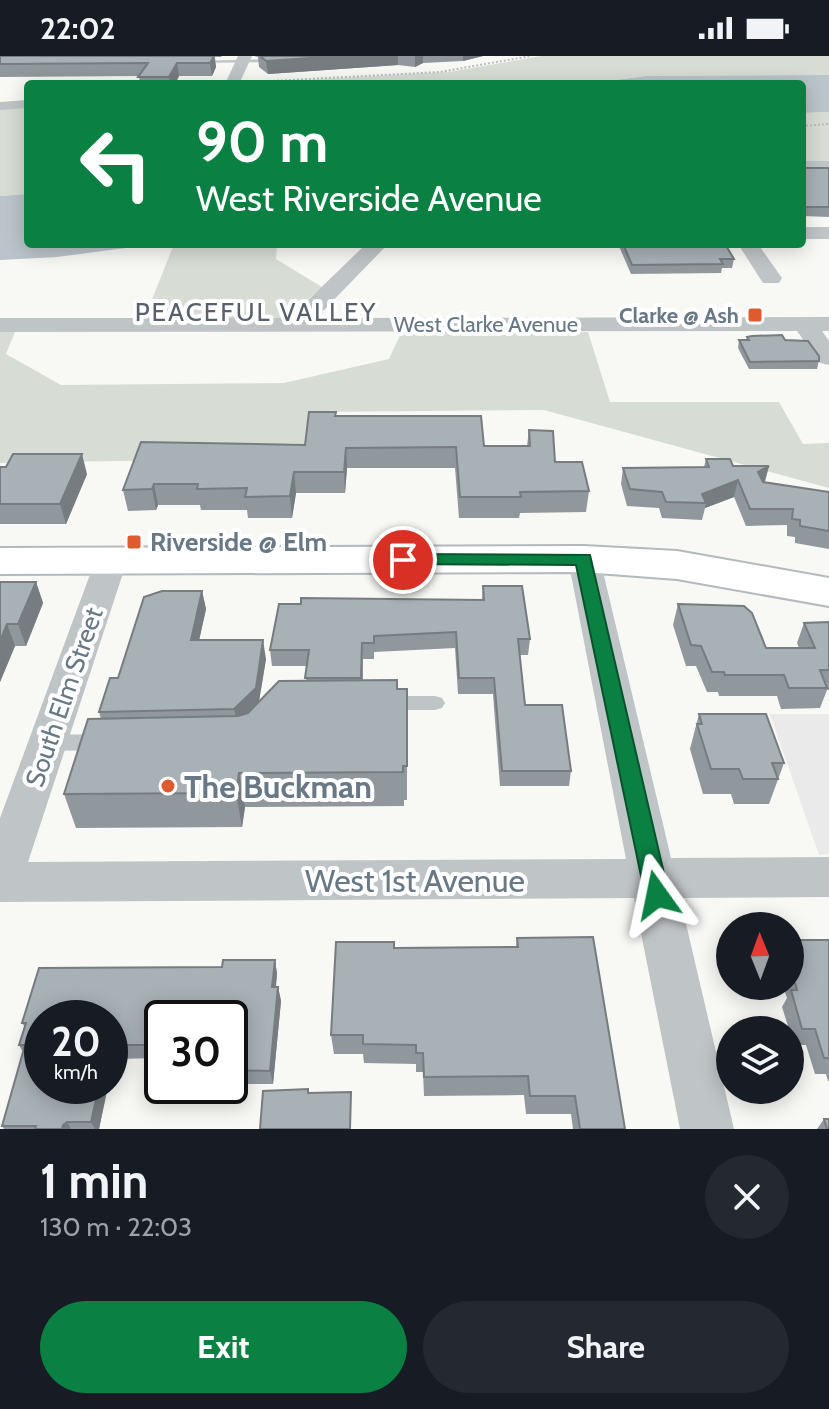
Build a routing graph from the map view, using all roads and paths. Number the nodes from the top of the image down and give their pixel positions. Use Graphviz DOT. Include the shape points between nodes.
graph roads {
  1 [pos="531,56"];
  2 [pos="243,59"];
  3 [pos="288,60"];
  4 [pos="187,63"];
  5 [pos="233,80"];
  6 [pos="309,80"];
  7 [pos="24,104"];
  8 [pos="0,106"];
  9 [pos="829,124"];
  10 [pos="806,126"];
  11 [pos="806,166"];
  12 [pos="829,166"];
  13 [pos="806,233"];
  14 [pos="829,233"];
  15 [pos="374,248"];
  16 [pos="751,248"];
  17 [pos="771,278"];
  18 [pos="309,324"];
  19 [pos="817,324"];
  20 [pos="0,325"];
  21 [pos="829,358"];
  22 [pos="584,559"];
  23 [pos="0,561"];
  24 [pos="111,561"];
  25 [pos="829,592"];
  26 [pos="372,703"];
  27 [pos="435,703"];
  28 [pos="117,742"];
  29 [pos="49,743"];
  30 [pos="829,877"];
  31 [pos="654,878"];
  32 [pos="0,881"];
  33 [pos="707,1129"];
  1 -- 6 [label="path" via="449,71"];
  2 -- 3 [label="lane"];
  2 -- 4 [label="lane"];
  2 -- 5 [label="street"];
  7 -- 8 [label="street"];
  9 -- 10 [label="path"];
  11 -- 12 [label="street"];
  13 -- 14 [label="street"];
  15 -- 18 [label="street" via="312,309"];
  16 -- 17 [label="street"];
  18 -- 19 [label="street, West Clarke Avenue"];
  18 -- 20 [label="street, West Clarke Avenue"];
  19 -- 21 [label="street"];
  22 -- 24 [label="main road"];
  22 -- 25 [label="main road" via="677,565"];
  22 -- 31 [label="street"];
  23 -- 24 [label="main road"];
  24 -- 29 [label="street, South Elm Street"];
  26 -- 27 [label="lane"];
  28 -- 29 [label="lane"];
  29 -- 32 [label="street, South Elm Street"];
  30 -- 31 [label="street, West 1st Avenue"];
  31 -- 32 [label="street, West 1st Avenue"];
  31 -- 33 [label="street"];
}
